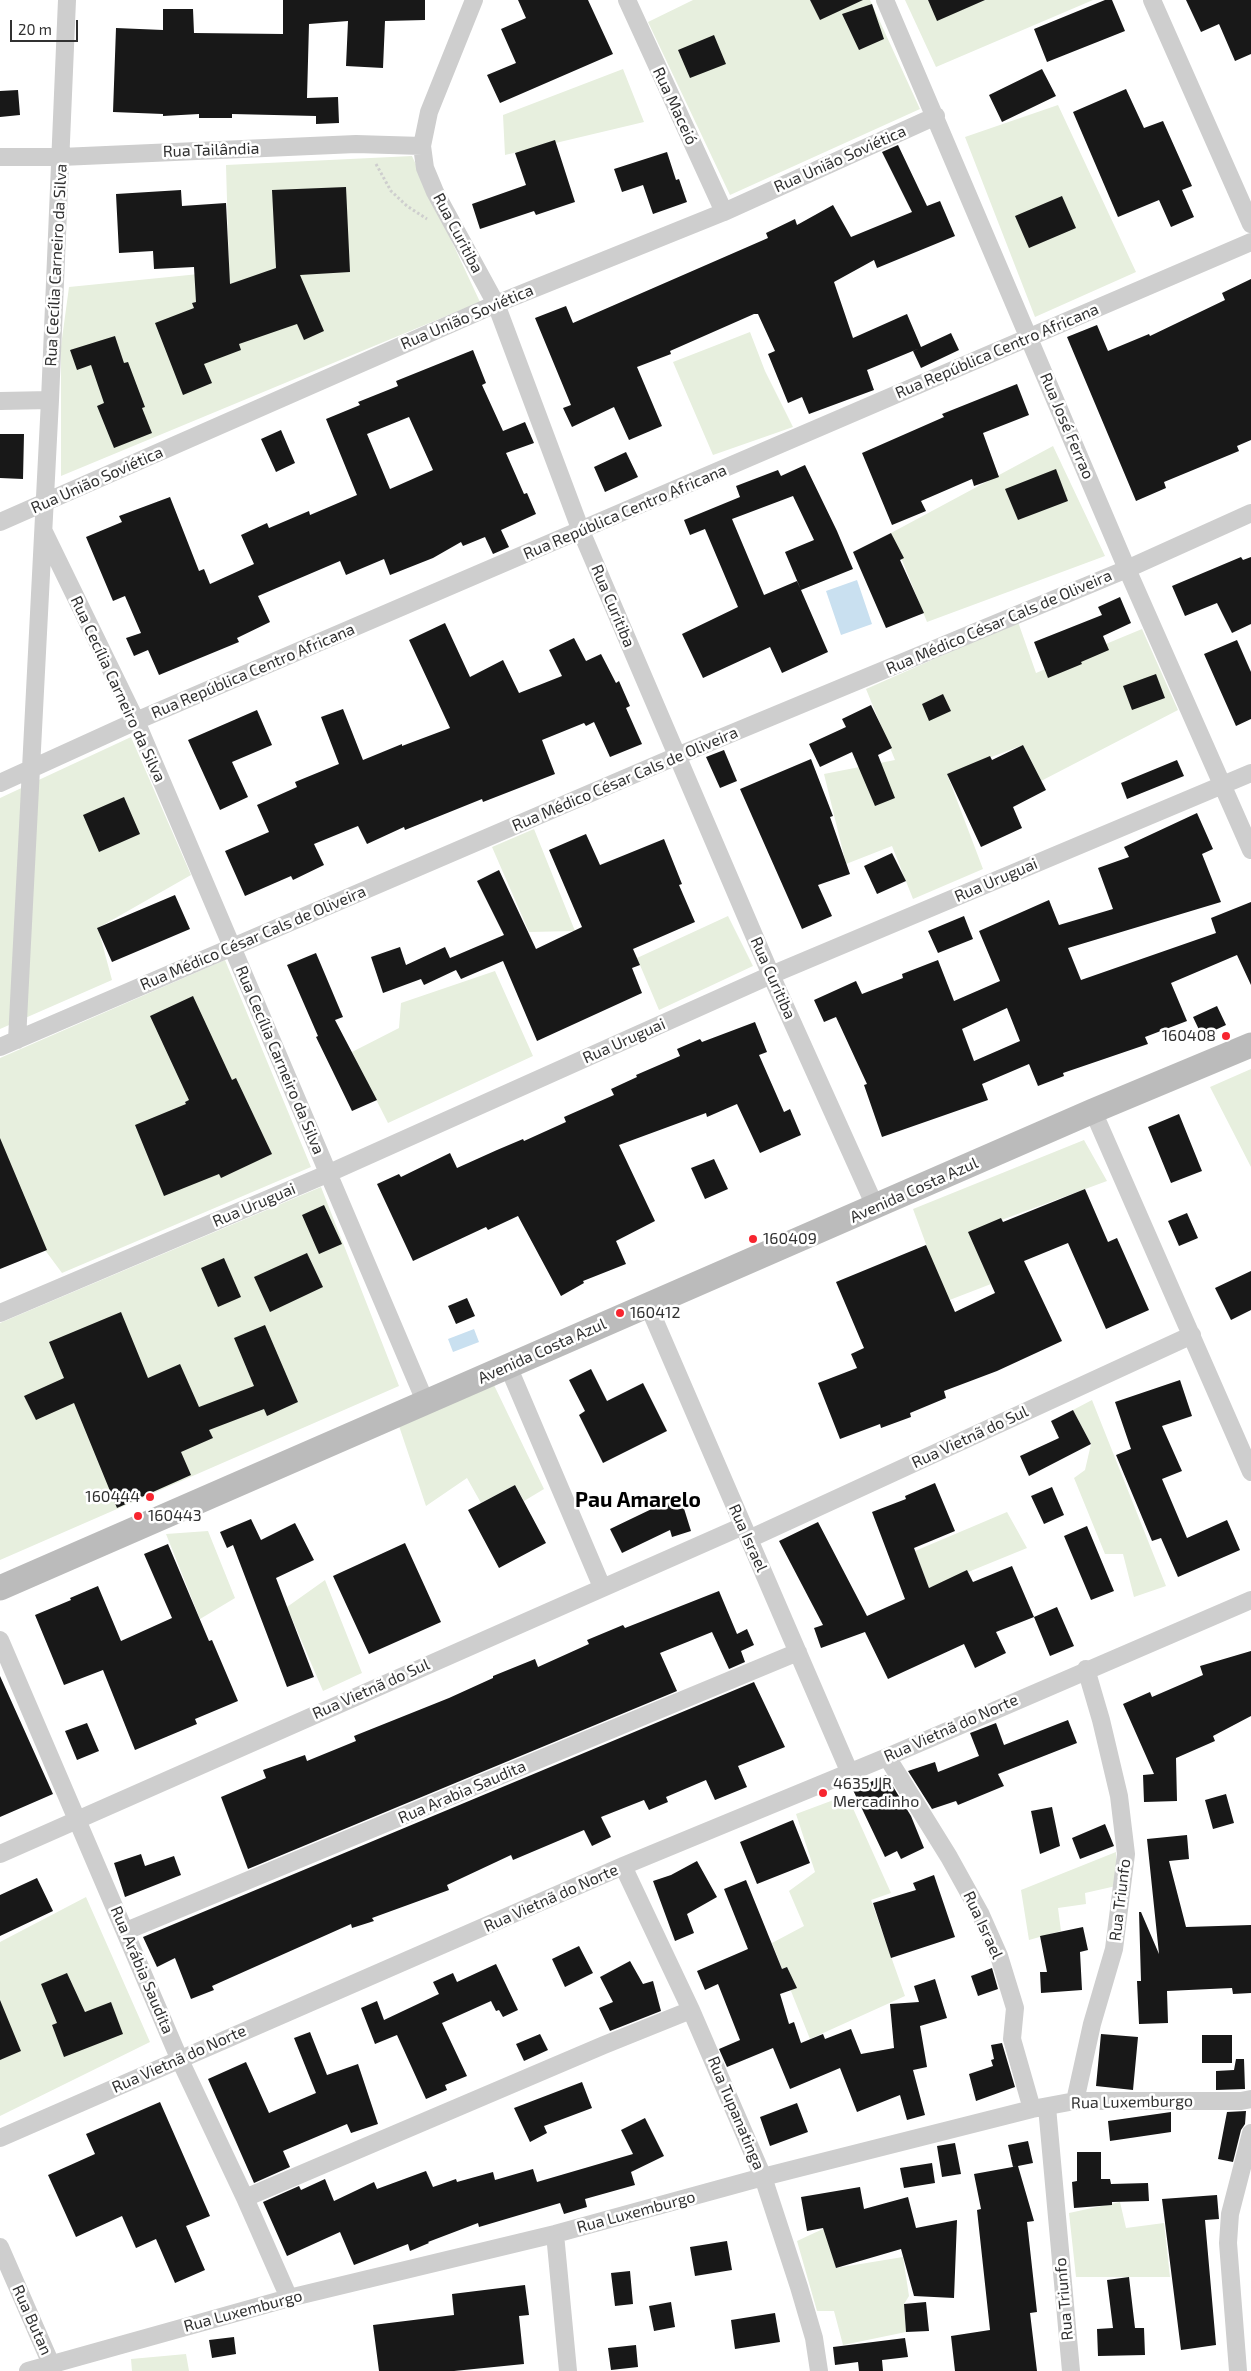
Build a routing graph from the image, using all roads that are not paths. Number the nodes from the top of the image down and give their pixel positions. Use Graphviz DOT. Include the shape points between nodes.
graph roads {
  1 [pos="68,0"];
  2 [pos="474,0"];
  3 [pos="627,0"];
  4 [pos="885,0"];
  5 [pos="1152,0"];
  6 [pos="936,116"];
  7 [pos="422,146"];
  8 [pos="0,157"];
  9 [pos="61,157"];
  10 [pos="724,212"];
  11 [pos="1251,224"];
  12 [pos="1251,242"];
  13 [pos="496,304"];
  14 [pos="1030,337"];
  15 [pos="50,400"];
  16 [pos="0,401"];
  17 [pos="44,504"];
  18 [pos="1251,513"];
  19 [pos="0,522"];
  20 [pos="43,530"];
  21 [pos="581,531"];
  22 [pos="1127,568"];
  23 [pos="136,721"];
  24 [pos="677,756"];
  25 [pos="30,769"];
  26 [pos="1251,773"];
  27 [pos="0,783"];
  28 [pos="1222,786"];
  29 [pos="1251,850"];
  30 [pos="232,946"];
  31 [pos="771,975"];
  32 [pos="17,1040"];
  33 [pos="1251,1045"];
  34 [pos="0,1047"];
  35 [pos="1093,1111"];
  36 [pos="327,1174"];
  37 [pos="875,1206"];
  38 [pos="648,1305"];
  39 [pos="0,1313"];
  40 [pos="1192,1335"];
  41 [pos="508,1366"];
  42 [pos="425,1401"];
  43 [pos="1251,1472"];
  44 [pos="746,1533"];
  45 [pos="602,1587"];
  46 [pos="0,1588"];
  47 [pos="1251,1600"];
  48 [pos="0,1640"];
  49 [pos="798,1652"];
  50 [pos="1086,1669"];
  51 [pos="886,1757"];
  52 [pos="848,1771"];
  53 [pos="76,1820"];
  54 [pos="0,1854"];
  55 [pos="623,1866"];
  56 [pos="126,1932"];
  57 [pos="692,2010"];
  58 [pos="179,2058"];
  59 [pos="1251,2099"];
  60 [pos="1075,2101"];
  61 [pos="1040,2108"];
  62 [pos="1251,2133"];
  63 [pos="0,2138"];
  64 [pos="763,2177"];
  65 [pos="245,2198"];
  66 [pos="554,2234"];
  67 [pos="0,2247"];
  68 [pos="289,2298"];
  69 [pos="51,2364"];
  70 [pos="28,2371"];
  71 [pos="568,2371"];
  72 [pos="819,2371"];
  73 [pos="1071,2371"];
  74 [pos="1238,2371"];
  1 -- 9 [label="street, Rua Cecília Carneiro da Silva"];
  2 -- 7 [label="street, Rua Curitiba" via="429,112"];
  3 -- 10 [label="street, Rua Maceió"];
  4 -- 6 [label="street, Rua José Ferrao"];
  5 -- 11 [label="street"];
  6 -- 10 [label="street, Rua União Soviética"];
  6 -- 14 [label="street, Rua José Ferrao"];
  7 -- 9 [label="street, Rua Tailândia" via="356,144"];
  7 -- 13 [label="street, Rua Curitiba" via="425,168 435,192"];
  8 -- 9 [label="street, Rua Tailândia"];
  9 -- 15 [label="street, Rua Cecília Carneiro da Silva"];
  10 -- 13 [label="street, Rua União Soviética"];
  12 -- 14 [label="street, Rua República Centro Africana"];
  13 -- 17 [label="street, Rua União Soviética"];
  13 -- 21 [label="street, Rua Curitiba"];
  14 -- 21 [label="street, Rua República Centro Africana"];
  14 -- 22 [label="street, Rua José Ferrao"];
  15 -- 16 [label="street"];
  15 -- 17 [label="street, Rua Cecília Carneiro da Silva"];
  17 -- 19 [label="street, Rua União Soviética"];
  17 -- 20 [label="street, Rua Cecília Carneiro da Silva"];
  18 -- 22 [label="street, Rua Médico César Cals de Oliveira"];
  20 -- 23 [label="street, Rua Cecília Carneiro da Silva"];
  20 -- 25 [label="street, Rua Cecília Carneiro da Silva"];
  21 -- 23 [label="street, Rua República Centro Africana"];
  21 -- 24 [label="street, Rua Curitiba"];
  22 -- 24 [label="street, Rua Médico César Cals de Oliveira"];
  22 -- 28 [label="street, Rua José Ferrao"];
  23 -- 25 [label="street, Rua República Centro Africana"];
  23 -- 30 [label="street, Rua Cecília Carneiro da Silva"];
  24 -- 30 [label="street, Rua Médico César Cals de Oliveira"];
  24 -- 31 [label="street, Rua Curitiba"];
  25 -- 27 [label="street, Rua República Centro Africana"];
  25 -- 32 [label="street, Rua Cecília Carneiro da Silva"];
  26 -- 28 [label="street, Rua Uruguai"];
  28 -- 29 [label="street, Rua José Ferrao"];
  28 -- 31 [label="street, Rua Uruguai"];
  30 -- 32 [label="street, Rua Médico César Cals de Oliveira"];
  30 -- 36 [label="street, Rua Cecília Carneiro da Silva"];
  31 -- 36 [label="street, Rua Uruguai"];
  31 -- 37 [label="street, Rua Curitiba"];
  32 -- 34 [label="street, Rua Médico César Cals de Oliveira"];
  33 -- 35 [label="street, Avenida Costa Azul"];
  35 -- 37 [label="street, Avenida Costa Azul"];
  35 -- 40 [label="street"];
  36 -- 39 [label="street, Rua Uruguai"];
  36 -- 42 [label="street, Rua Cecília Carneiro da Silva"];
  37 -- 38 [label="street, Avenida Costa Azul"];
  38 -- 41 [label="street, Avenida Costa Azul"];
  38 -- 44 [label="street, Rua Israel"];
  40 -- 43 [label="street"];
  40 -- 44 [label="street, Rua Vietnã do Sul"];
  41 -- 42 [label="street, Avenida Costa Azul"];
  41 -- 45 [label="street"];
  42 -- 46 [label="street, Avenida Costa Azul"];
  44 -- 45 [label="street, Rua Vietnã do Sul"];
  44 -- 49 [label="street, Rua Israel"];
  45 -- 53 [label="street, Rua Vietnã do Sul"];
  47 -- 50 [label="street, Rua Vietnã do Norte"];
  48 -- 53 [label="street, Rua Arábia Saudita"];
  49 -- 52 [label="street, Rua Israel"];
  49 -- 56 [label="street, Rua Arabia Saudita"];
  50 -- 51 [label="street, Rua Vietnã do Norte"];
  50 -- 60 [label="street, Rua Triunfo" via="1119,1796 1126,1854 1114,1949 1092,2024"];
  51 -- 52 [label="street, Rua Vietnã do Norte"];
  51 -- 61 [label="street, Rua Israel" via="949,1857 999,1956 1013,1996 1016,2017 1012,2039"];
  52 -- 55 [label="street, Rua Vietnã do Norte"];
  53 -- 54 [label="street, Rua Vietnã do Sul"];
  53 -- 56 [label="street, Rua Arábia Saudita"];
  55 -- 57 [label="street, Rua Tupanatinga"];
  55 -- 58 [label="street, Rua Vietnã do Norte"];
  56 -- 58 [label="street, Rua Arábia Saudita"];
  57 -- 64 [label="street, Rua Tupanatinga"];
  57 -- 65 [label="street"];
  58 -- 63 [label="street, Rua Vietnã do Norte"];
  58 -- 65 [label="street, Rua Arábia Saudita"];
  59 -- 60 [label="street, Rua Luxemburgo"];
  60 -- 61 [label="street, Rua Luxemburgo"];
  61 -- 64 [label="street, Rua Luxemburgo"];
  61 -- 73 [label="street, Rua Triunfo"];
  62 -- 74 [label="street" via="1230,2214 1228,2243"];
  64 -- 66 [label="street, Rua Luxemburgo"];
  64 -- 72 [label="street, Rua Tupanatinga" via="802,2296"];
  65 -- 68 [label="street, Rua Arábia Saudita"];
  66 -- 68 [label="street, Rua Luxemburgo"];
  66 -- 71 [label="street"];
  67 -- 69 [label="street, Rua Butan"];
  68 -- 69 [label="street, Rua Luxemburgo"];
  69 -- 70 [label="street, Rua Luxemburgo"];
}
